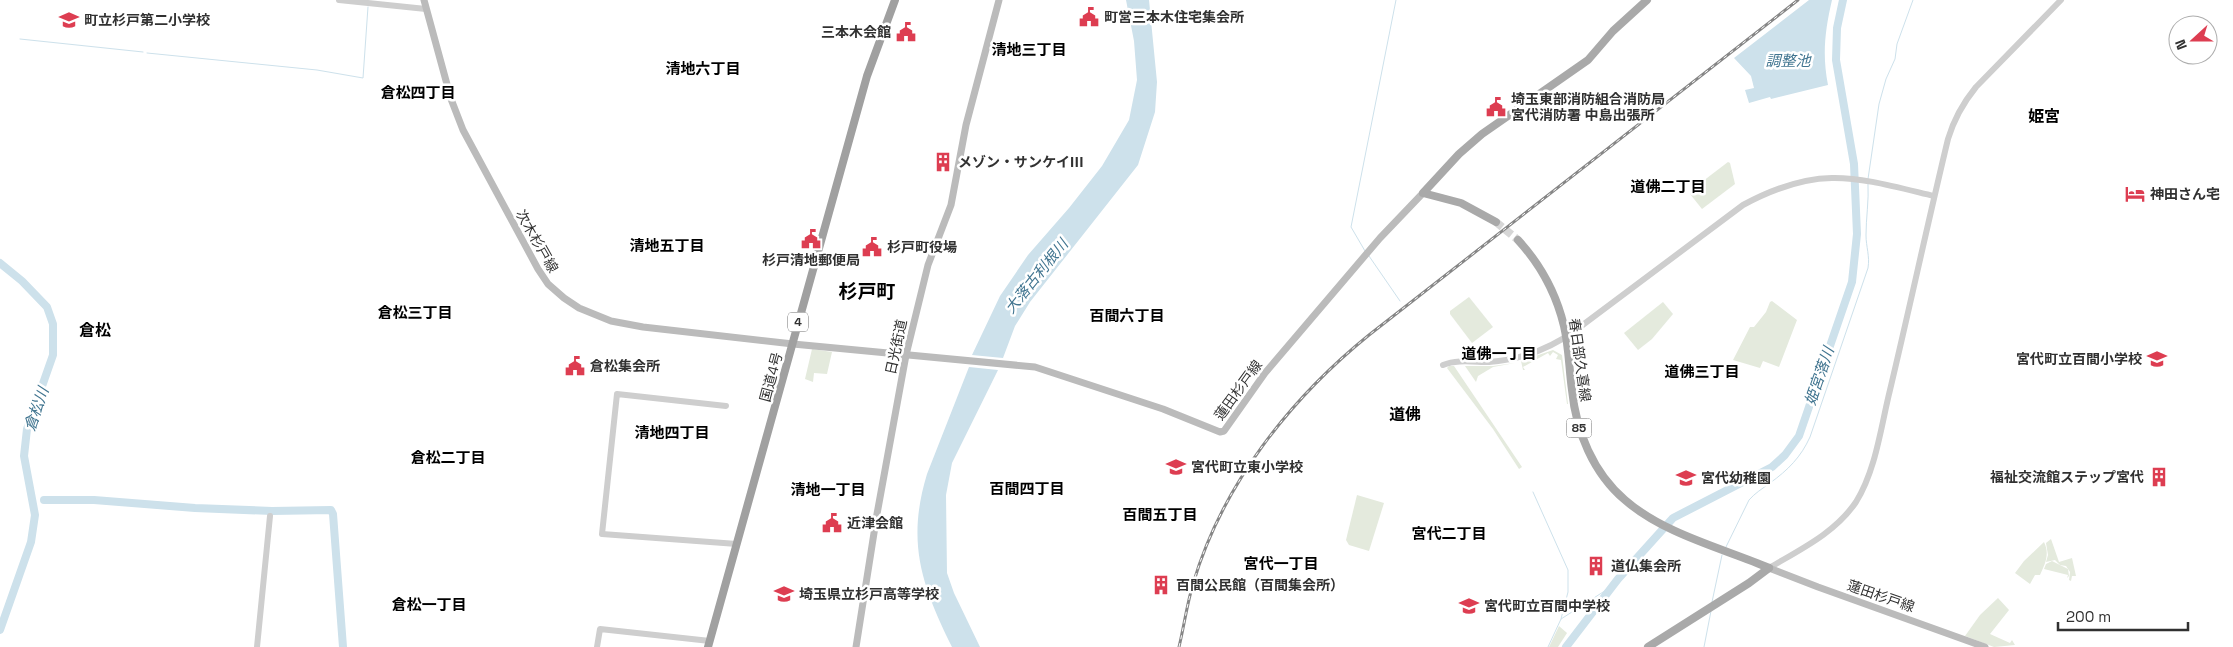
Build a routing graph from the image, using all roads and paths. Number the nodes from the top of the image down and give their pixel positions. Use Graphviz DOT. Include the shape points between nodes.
graph roads {
  1 [pos="339,0"];
  2 [pos="424,0"];
  3 [pos="895,0"];
  4 [pos="999,0"];
  5 [pos="1648,0"];
  6 [pos="2061,0"];
  7 [pos="426,9"];
  8 [pos="1423,193"];
  9 [pos="1934,196"];
  10 [pos="1496,222"];
  11 [pos="1518,240"];
  12 [pos="1566,337"];
  13 [pos="793,344"];
  14 [pos="906,356"];
  15 [pos="1442,365"];
  16 [pos="726,406"];
  17 [pos="270,516"];
  18 [pos="737,544"];
  19 [pos="1769,568"];
  20 [pos="709,644"];
  21 [pos="257,647"];
  22 [pos="598,647"];
  23 [pos="856,647"];
  24 [pos="1648,647"];
  25 [pos="1986,647"];
  1 -- 7 [label="street"];
  2 -- 7 [label="main road, 次木杉戸線"];
  3 -- 13 [label="highway, 国道4号 / 4" via="867,76"];
  4 -- 14 [label="main road, 日光街道" via="966,125 951,205 925,273"];
  5 -- 8 [label="main road" via="1588,60 1482,134"];
  6 -- 9 [label="street" via="1964,102 1951,128"];
  7 -- 13 [label="main road, 次木杉戸線" via="462,130 538,269 558,294 579,308 611,321"];
  8 -- 10 [label="main road" via="1461,202"];
  8 -- 14 [label="main road, 蓮田杉戸線" via="1380,238 1270,367 1224,431 1035,367"];
  9 -- 12 [label="street" via="1861,179 1843,178 1810,179 1770,191 1743,205"];
  9 -- 19 [label="street" via="1865,484 1847,513 1830,530"];
  11 -- 12 [label="main road, 春日部久喜線 / 85" via="1548,279"];
  12 -- 15 [label="street" via="1517,357"];
  12 -- 19 [label="main road, 春日部久喜線 / 85" via="1574,412 1590,456 1617,492 1658,523"];
  13 -- 14 [label="main road"];
  13 -- 18 [label="highway, 国道4号 / 4"];
  14 -- 23 [label="main road, 日光街道"];
  16 -- 18 [label="street" via="617,394 602,534"];
  17 -- 21 [label="street"];
  18 -- 20 [label="highway, 国道4号 / 4"];
  19 -- 24 [label="main road"];
  19 -- 25 [label="main road, 蓮田杉戸線"];
  20 -- 22 [label="street" via="600,629"];
}
